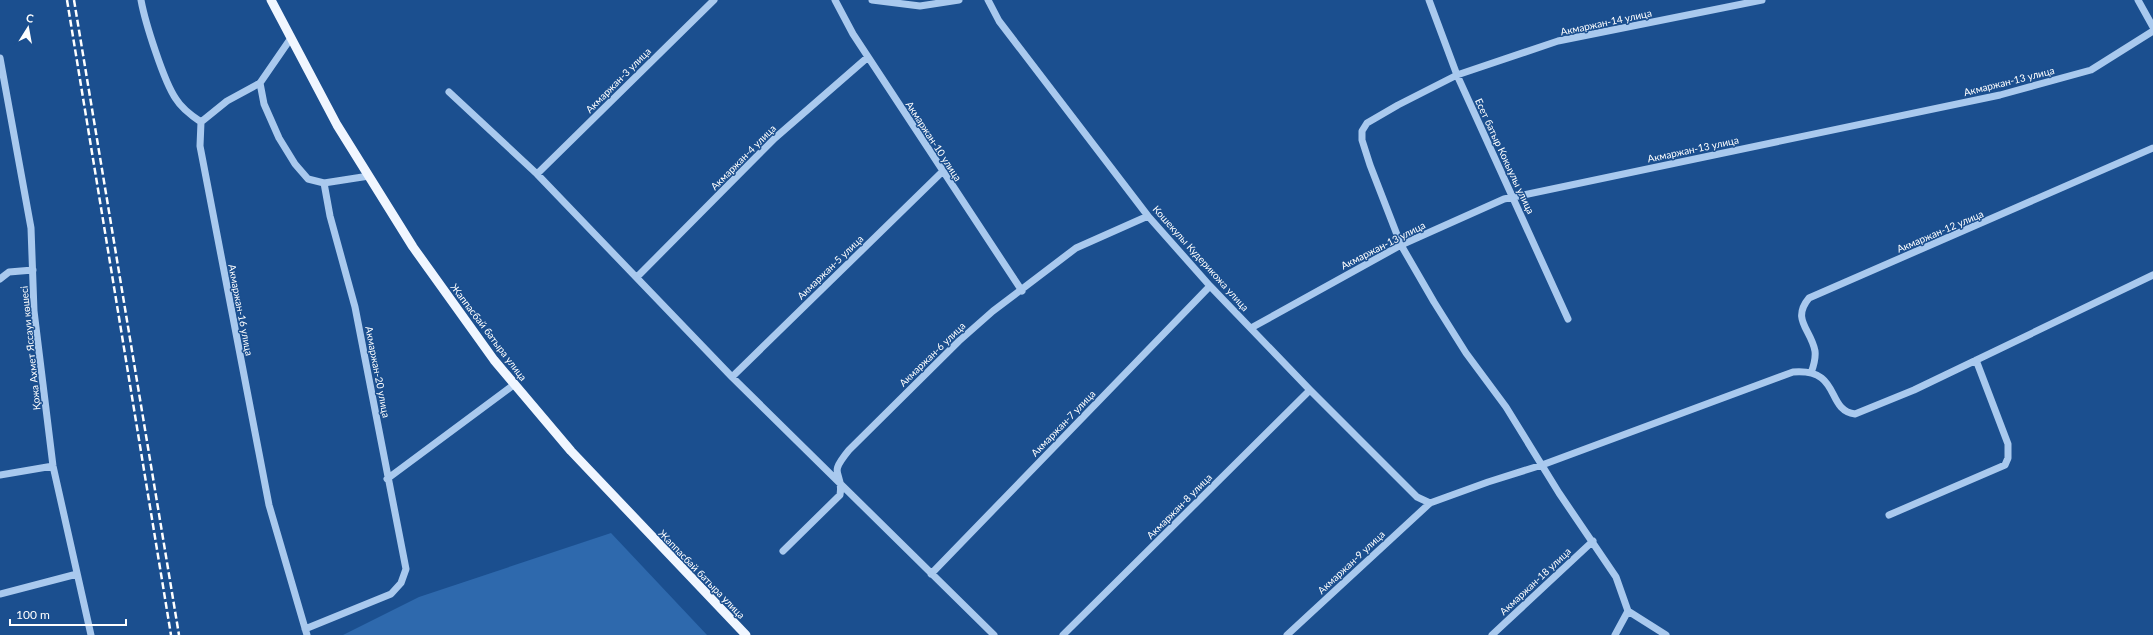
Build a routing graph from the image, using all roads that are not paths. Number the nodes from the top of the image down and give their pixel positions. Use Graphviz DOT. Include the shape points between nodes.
graph roads {
  1 [pos="141,0"];
  2 [pos="271,0"];
  3 [pos="714,0"];
  4 [pos="835,0"];
  5 [pos="872,0"];
  6 [pos="958,0"];
  7 [pos="988,0"];
  8 [pos="1429,0"];
  9 [pos="1762,0"];
  10 [pos="2138,0"];
  11 [pos="2153,27"];
  12 [pos="2153,31"];
  13 [pos="291,38"];
  14 [pos="868,57"];
  15 [pos="0,58"];
  16 [pos="1457,75"];
  17 [pos="260,83"];
  18 [pos="449,92"];
  19 [pos="201,122"];
  20 [pos="2153,148"];
  21 [pos="942,172"];
  22 [pos="537,174"];
  23 [pos="369,176"];
  24 [pos="324,183"];
  25 [pos="1514,197"];
  26 [pos="1148,216"];
  27 [pos="1401,245"];
  28 [pos="33,270"];
  29 [pos="2153,275"];
  30 [pos="637,277"];
  31 [pos="0,279"];
  32 [pos="1210,286"];
  33 [pos="1022,291"];
  34 [pos="1568,319"];
  35 [pos="1251,328"];
  36 [pos="1976,360"];
  37 [pos="1811,373"];
  38 [pos="732,377"];
  39 [pos="515,384"];
  40 [pos="1310,390"];
  41 [pos="53,466"];
  42 [pos="1542,466"];
  43 [pos="0,475"];
  44 [pos="387,479"];
  45 [pos="842,486"];
  46 [pos="1430,503"];
  47 [pos="1888,515"];
  48 [pos="1593,541"];
  49 [pos="783,551"];
  50 [pos="77,574"];
  51 [pos="931,574"];
  52 [pos="0,594"];
  53 [pos="1628,611"];
  54 [pos="306,632"];
  55 [pos="91,635"];
  56 [pos="746,635"];
  57 [pos="994,635"];
  58 [pos="1063,635"];
  59 [pos="1287,635"];
  60 [pos="1492,635"];
  61 [pos="1615,635"];
  62 [pos="1666,635"];
  1 -- 19 [label="street" via="166,79 175,99 187,113"];
  2 -- 13 [label="main road, Жаппасбай батыра улица"];
  3 -- 22 [label="street, Акмаржан-3 улица"];
  4 -- 14 [label="street, Акмаржан-10 улица"];
  5 -- 6 [label="street" via="920,6"];
  7 -- 26 [label="street, Кошекулы Кудерикожа улица" via="999,22"];
  8 -- 16 [label="street, Есет батыр Кокыулы улица"];
  9 -- 16 [label="street, Акмаржан-14 улица" via="1558,42"];
  10 -- 11 [label="street"];
  12 -- 25 [label="street, Акмаржан-13 улица" via="2091,70 2000,95"];
  13 -- 17 [label="street"];
  13 -- 23 [label="main road, Жаппасбай батыра улица" via="337,125"];
  14 -- 21 [label="street, Акмаржан-10 улица"];
  14 -- 30 [label="street, Акмаржан-4 улица" via="776,138"];
  15 -- 28 [label="street, Қожа Ахмет Яссауи көшесі" via="31,228"];
  16 -- 25 [label="street, Есет батыр Кокыулы улица"];
  16 -- 27 [label="street, Акмаржан-14 улица" via="1367,123 1362,131 1362,140 1370,165"];
  17 -- 19 [label="street" via="227,101"];
  17 -- 24 [label="street" via="264,104 279,138 295,164 308,179"];
  18 -- 22 [label="street"];
  19 -- 54 [label="street, Акмаржан-16 улица" via="200,146 269,505"];
  20 -- 37 [label="street, Акмаржан-12 улица" via="1809,298 1801,308 1801,322 1815,352"];
  21 -- 33 [label="street, Акмаржан-10 улица"];
  21 -- 38 [label="street, Акмаржан-5 улица"];
  22 -- 30 [label="street"];
  23 -- 24 [label="street"];
  23 -- 39 [label="main road, Жаппасбай батыра улица" via="413,247 494,360"];
  24 -- 44 [label="street, Акмаржан-20 улица" via="330,216 355,307"];
  25 -- 27 [label="street, Акмаржан-13 улица" via="1504,199"];
  25 -- 34 [label="street, Есет батыр Кокыулы улица"];
  26 -- 32 [label="street, Кошекулы Кудерикожа улица"];
  26 -- 33 [label="street, Акмаржан-6 улица" via="1076,248"];
  27 -- 35 [label="street, Акмаржан-13 улица"];
  27 -- 42 [label="street, Акмаржан-14 улица" via="1466,353 1506,407"];
  28 -- 31 [label="street" via="9,272"];
  28 -- 41 [label="street, Қожа Ахмет Яссауи көшесі" via="34,310"];
  29 -- 36 [label="street"];
  30 -- 38 [label="street"];
  32 -- 35 [label="street, Кошекулы Кудерикожа улица"];
  32 -- 51 [label="street, Акмаржан-7 улица"];
  33 -- 45 [label="street, Акмаржан-6 улица" via="992,311 959,341 850,450 838,464 836,473"];
  35 -- 40 [label="street, Кошекулы Кудерикожа улица"];
  36 -- 37 [label="street" via="1914,390 1855,414 1841,408 1826,380"];
  36 -- 47 [label="street" via="2008,444 2005,465"];
  37 -- 42 [label="street" via="1793,372"];
  38 -- 45 [label="street"];
  39 -- 44 [label="street"];
  39 -- 56 [label="main road, Жаппасбай батыра улица" via="571,451"];
  40 -- 46 [label="street, Кошекулы Кудерикожа улица" via="1417,497"];
  40 -- 58 [label="street, Акмаржан-8 улица"];
  41 -- 43 [label="street"];
  41 -- 50 [label="street, Қожа Ахмет Яссауи көшесі" via="59,503"];
  42 -- 46 [label="street"];
  42 -- 48 [label="street, Акмаржан-14 улица"];
  44 -- 54 [label="street, Акмаржан-20 улица" via="406,569 401,583 391,594"];
  45 -- 49 [label="street" via="840,495"];
  45 -- 51 [label="street"];
  46 -- 59 [label="street, Акмаржан-9 улица"];
  48 -- 53 [label="street" via="1616,577"];
  48 -- 60 [label="street, Акмаржан-18 улица"];
  50 -- 52 [label="street"];
  50 -- 55 [label="street, Қожа Ахмет Яссауи көшесі"];
  51 -- 57 [label="street"];
  53 -- 61 [label="street"];
  53 -- 62 [label="street"];
}
